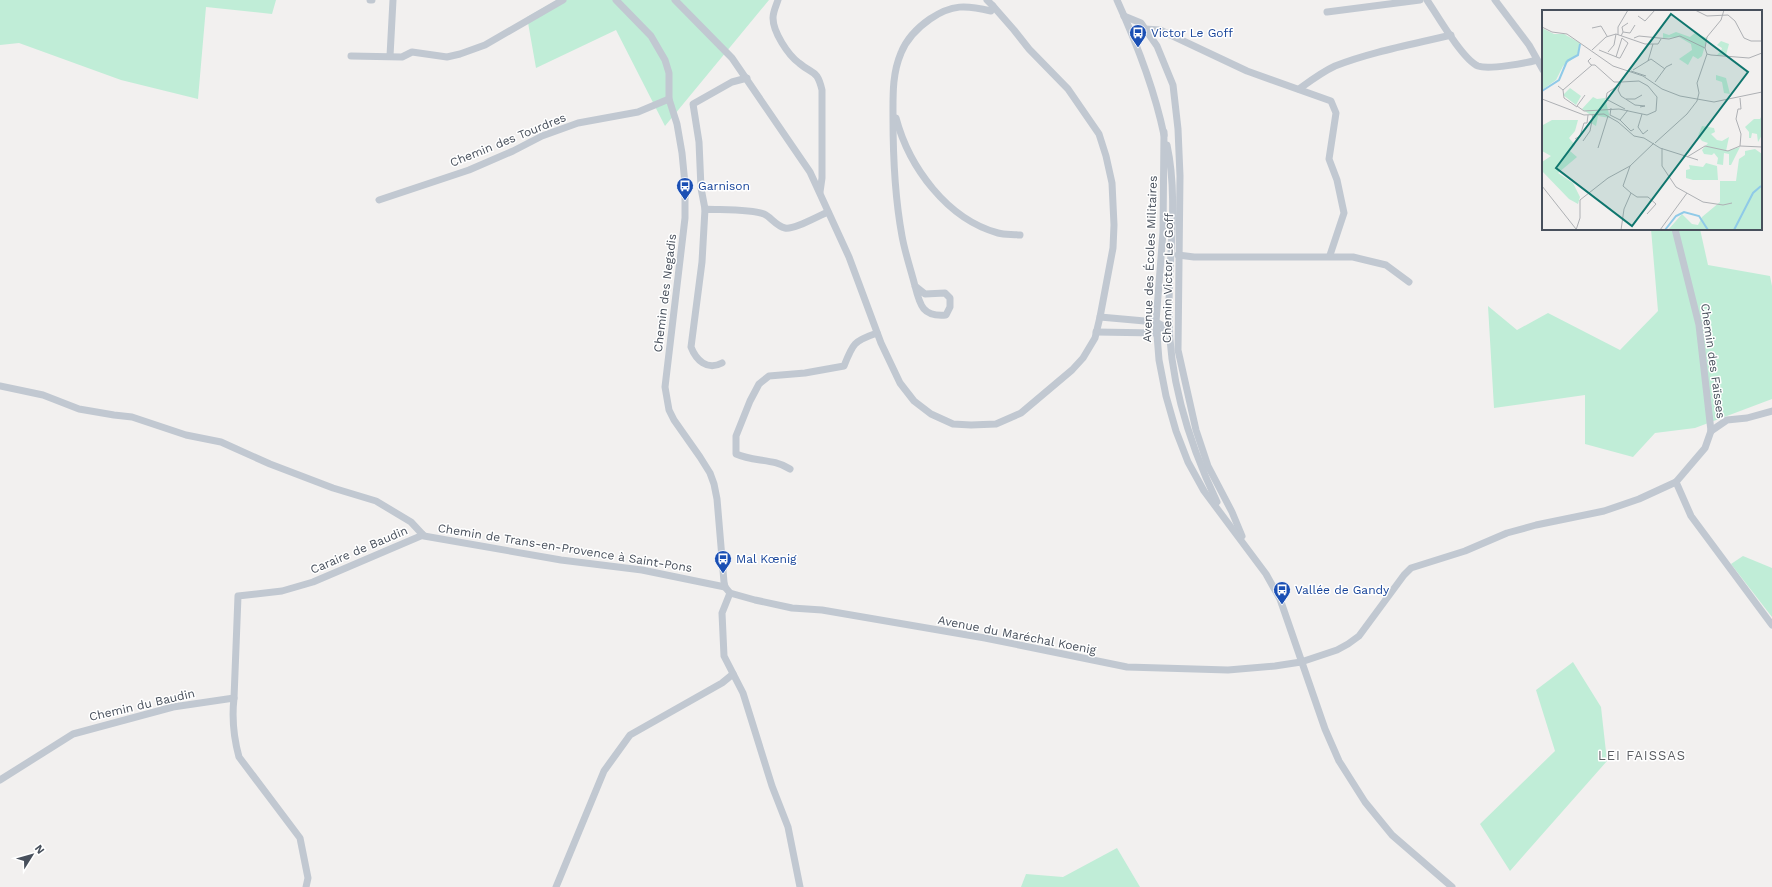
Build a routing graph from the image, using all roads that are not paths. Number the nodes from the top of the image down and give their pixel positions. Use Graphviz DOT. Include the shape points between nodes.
graph roads {
  1 [pos="393,0"];
  2 [pos="563,0"];
  3 [pos="616,0"];
  4 [pos="675,0"];
  5 [pos="778,0"];
  6 [pos="957,0"];
  7 [pos="987,0"];
  8 [pos="1116,0"];
  9 [pos="1420,0"];
  10 [pos="1427,0"];
  11 [pos="1495,0"];
  12 [pos="993,6"];
  13 [pos="964,7"];
  14 [pos="1327,12"];
  15 [pos="1124,16"];
  16 [pos="1146,29"];
  17 [pos="1451,35"];
  18 [pos="351,56"];
  19 [pos="390,56"];
  20 [pos="1537,60"];
  21 [pos="1542,68"];
  22 [pos="747,78"];
  23 [pos="1299,89"];
  24 [pos="669,99"];
  25 [pos="893,108"];
  26 [pos="1164,132"];
  27 [pos="820,192"];
  28 [pos="379,200"];
  29 [pos="705,209"];
  30 [pos="828,212"];
  31 [pos="1675,230"];
  32 [pos="1020,235"];
  33 [pos="1178,255"];
  34 [pos="1330,255"];
  35 [pos="1408,282"];
  36 [pos="915,286"];
  37 [pos="1100,317"];
  38 [pos="1156,322"];
  39 [pos="1169,329"];
  40 [pos="1096,332"];
  41 [pos="878,333"];
  42 [pos="1157,333"];
  43 [pos="722,364"];
  44 [pos="0,386"];
  45 [pos="1772,411"];
  46 [pos="1711,431"];
  47 [pos="790,469"];
  48 [pos="1676,482"];
  49 [pos="1223,515"];
  50 [pos="423,535"];
  51 [pos="1247,548"];
  52 [pos="728,590"];
  53 [pos="1772,624"];
  54 [pos="1301,662"];
  55 [pos="733,674"];
  56 [pos="234,698"];
  57 [pos="0,780"];
  58 [pos="306,887"];
  59 [pos="556,887"];
  60 [pos="800,887"];
  61 [pos="1452,887"];
  1 -- 19 [label="street"];
  2 -- 19 [label="street" via="485,45 460,54 446,57 412,52 402,57"];
  3 -- 24 [label="street, Chemin des Negadis" via="643,26 659,47 669,73"];
  4 -- 22 [label="street" via="732,58"];
  5 -- 27 [label="street" via="773,18 779,38 799,63 819,78 822,90"];
  6 -- 13 [label="street"];
  7 -- 12 [label="street"];
  8 -- 15 [label="street, Avenue des Écoles Militaires"];
  9 -- 14 [label="street"];
  10 -- 17 [label="street"];
  11 -- 20 [label="street" via="1529,45"];
  12 -- 13 [label="street" via="991,11"];
  12 -- 37 [label="street" via="1029,49 1068,89 1099,134 1112,183 1114,225 1113,248"];
  13 -- 25 [label="street" via="936,15 912,34 896,65"];
  15 -- 16 [label="street, Chemin Victor Le Goff"];
  15 -- 26 [label="street, Avenue des Écoles Militaires" via="1150,78"];
  16 -- 23 [label="street" via="1160,30 1247,71"];
  16 -- 33 [label="street, Chemin Victor Le Goff" via="1158,46 1173,85 1180,176"];
  17 -- 20 [label="street" via="1467,57 1478,66 1488,67"];
  17 -- 23 [label="street" via="1354,60 1317,76"];
  18 -- 19 [label="street"];
  20 -- 21 [label="street"];
  22 -- 27 [label="street" via="804,161"];
  22 -- 29 [label="street" via="732,82 693,104"];
  23 -- 34 [label="street" via="1331,101 1336,113 1329,159 1337,180 1344,214"];
  24 -- 28 [label="street, Chemin des Tourdres" via="638,112 578,123 542,136 469,170"];
  24 -- 52 [label="street, Chemin des Negadis" via="682,153 685,218 665,387 669,410 674,420 710,473 714,484"];
  25 -- 32 [label="street" via="898,128 917,168 944,201 966,218 985,228"];
  25 -- 36 [label="street" via="896,190 902,236"];
  26 -- 38 [label="street, Avenue des Écoles Militaires" via="1163,232"];
  26 -- 39 [label="street, Avenue des Écoles Militaires" via="1172,190"];
  27 -- 30 [label="street"];
  29 -- 30 [label="street" via="764,214 785,228 794,227"];
  29 -- 43 [label="street" via="702,262 691,347 695,356 704,365"];
  30 -- 41 [label="street" via="850,257"];
  31 -- 46 [label="street, Chemin des Faïsses" via="1699,325"];
  33 -- 34 [label="street" via="1298,258"];
  33 -- 51 [label="street, Chemin Victor Le Goff" via="1178,350 1196,430 1208,466"];
  34 -- 35 [label="street" via="1353,257 1386,265"];
  36 -- 36 [label="street" via="920,304 926,312 936,316 946,315 950,307 950,298 945,293 925,294"];
  37 -- 38 [label="street"];
  37 -- 40 [label="street"];
  38 -- 39 [label="street"];
  38 -- 42 [label="street, Avenue des Écoles Militaires"];
  39 -- 42 [label="street"];
  39 -- 49 [label="street, Avenue des Écoles Militaires" via="1176,388 1186,424 1195,452"];
  40 -- 41 [label="street" via="1083,358 1072,370 1021,413 996,424 971,425 953,424 931,414 914,401 900,383"];
  40 -- 42 [label="street"];
  41 -- 47 [label="street" via="861,339 852,346 844,366 769,376 759,384 736,436 736,454 780,463"];
  42 -- 49 [label="street, Avenue des Écoles Militaires" via="1159,360 1176,431 1191,468 1204,491"];
  44 -- 50 [label="street, Chemin de Trans-en-Provence à Saint-Pons" via="43,395 79,409 132,417 186,435 221,442 270,464 376,502 411,522"];
  45 -- 46 [label="street" via="1727,420"];
  46 -- 48 [label="street, Chemin des Faïsses" via="1705,448"];
  48 -- 53 [label="street" via="1691,516"];
  48 -- 54 [label="street, Avenue du Maréchal Koenig" via="1618,506 1507,533 1465,551 1411,568 1359,636 1337,650"];
  49 -- 51 [label="street, Avenue des Écoles Militaires"];
  50 -- 52 [label="street, Chemin de Trans-en-Provence à Saint-Pons" via="593,565 642,570"];
  50 -- 56 [label="street, Caraire de Baudin" via="313,582 282,591 238,596"];
  51 -- 54 [label="street, Avenue des Écoles Militaires" via="1280,599"];
  52 -- 54 [label="street, Avenue du Maréchal Koenig" via="755,600 792,608 822,610 985,638 1127,667 1228,670"];
  52 -- 55 [label="street" via="722,623 724,656"];
  54 -- 61 [label="street, Avenue des Écoles Militaires" via="1336,755 1365,802 1392,836"];
  55 -- 59 [label="street" via="722,683 630,735 604,771"];
  55 -- 60 [label="street" via="743,693 772,786 788,827"];
  56 -- 57 [label="street, Chemin du Baudin" via="173,707 73,734"];
  56 -- 58 [label="street" via="239,757 300,838 308,878"];
}
